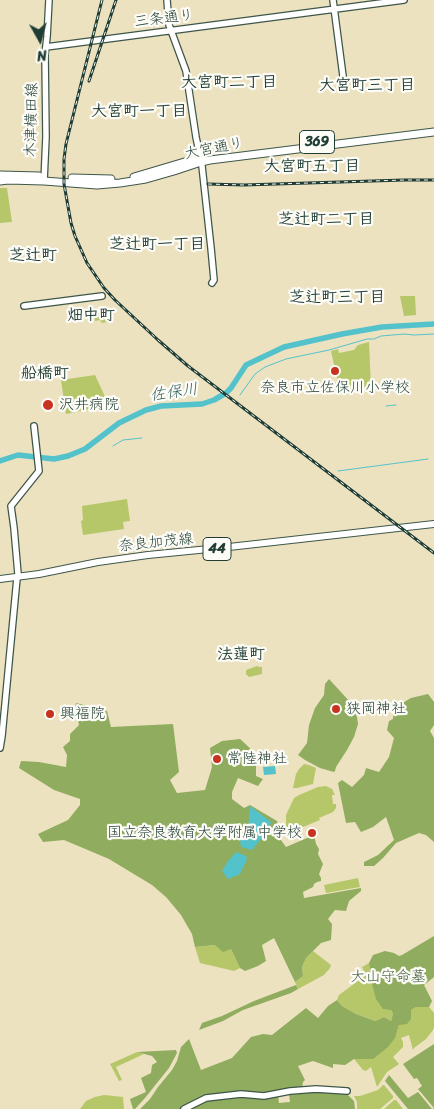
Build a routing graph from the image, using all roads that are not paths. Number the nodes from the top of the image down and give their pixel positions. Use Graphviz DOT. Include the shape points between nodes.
graph roads {
  1 [pos="49,0"];
  2 [pos="167,0"];
  3 [pos="333,0"];
  4 [pos="404,0"];
  5 [pos="334,9"];
  6 [pos="171,31"];
  7 [pos="46,47"];
  8 [pos="343,76"];
  9 [pos="434,127"];
  10 [pos="434,132"];
  11 [pos="200,160"];
  12 [pos="0,175"];
  13 [pos="44,178"];
  14 [pos="0,181"];
  15 [pos="212,283"];
  16 [pos="102,296"];
  17 [pos="24,306"];
  18 [pos="34,426"];
  19 [pos="434,524"];
  20 [pos="17,578"];
  21 [pos="0,579"];
  22 [pos="0,748"];
  23 [pos="346,1091"];
  24 [pos="184,1109"];
  1 -- 7 [label="street, 木津横田線"];
  2 -- 6 [label="street"];
  3 -- 5 [label="street"];
  4 -- 5 [label="street, 三条通り"];
  5 -- 6 [label="street, 三条通り"];
  5 -- 8 [label="street"];
  6 -- 7 [label="street, 三条通り"];
  6 -- 11 [label="street" via="186,71"];
  7 -- 13 [label="street, 木津横田線"];
  9 -- 11 [label="highway, 大宮通り / 369"];
  10 -- 11 [label="highway, 大宮通り / 369"];
  11 -- 13 [label="highway, 大宮通り / 369" via="174,171 120,183 90,184"];
  11 -- 15 [label="street" via="208,211"];
  12 -- 13 [label="highway, 大宮通り / 369"];
  13 -- 14 [label="highway, 大宮通り / 369"];
  16 -- 17 [label="street"];
  18 -- 20 [label="street" via="39,471 11,506"];
  19 -- 20 [label="main road, 奈良加茂線 / 44" via="163,553"];
  20 -- 21 [label="main road, 奈良加茂線 / 44"];
  20 -- 22 [label="street"];
  23 -- 24 [label="street" via="316,1089 264,1096 241,1094 206,1098"];
}
